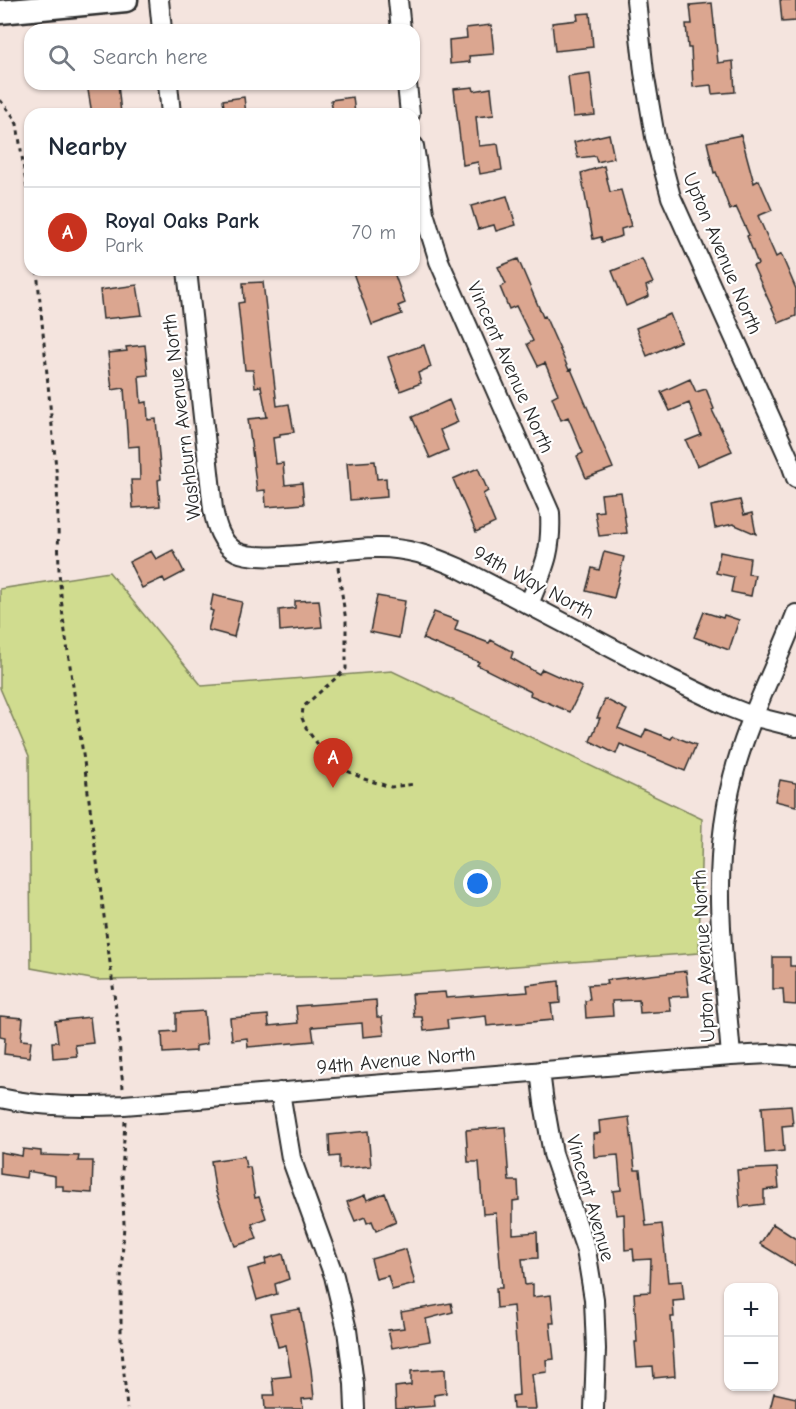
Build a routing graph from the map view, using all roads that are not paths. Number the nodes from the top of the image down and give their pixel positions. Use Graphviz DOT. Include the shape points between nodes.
graph roads {
  1 [pos="126,0"];
  2 [pos="159,0"];
  3 [pos="398,0"];
  4 [pos="636,0"];
  5 [pos="0,12"];
  6 [pos="161,24"];
  7 [pos="400,24"];
  8 [pos="169,90"];
  9 [pos="408,90"];
  10 [pos="170,108"];
  11 [pos="409,108"];
  12 [pos="420,186"];
  13 [pos="188,276"];
  14 [pos="796,478"];
  15 [pos="236,552"];
  16 [pos="529,604"];
  17 [pos="796,614"];
  18 [pos="753,716"];
  19 [pos="796,727"];
  20 [pos="731,1056"];
  21 [pos="796,1056"];
  22 [pos="540,1071"];
  23 [pos="280,1092"];
  24 [pos="0,1098"];
  25 [pos="355,1409"];
  26 [pos="594,1409"];
  1 -- 5 [label="street"];
  2 -- 6 [label="street"];
  3 -- 7 [label="street"];
  4 -- 14 [label="street, Upton Avenue North" via="655,137 671,197"];
  8 -- 10 [label="street"];
  9 -- 11 [label="street"];
  12 -- 16 [label="street, Vincent Avenue North" via="439,261 550,513 552,538 548,558"];
  13 -- 15 [label="street, Washburn Avenue North" via="216,527"];
  15 -- 16 [label="street, 94th Way North" via="271,556 405,549 459,568"];
  16 -- 18 [label="street, 94th Way North" via="671,679"];
  17 -- 18 [label="street, Upton Avenue North"];
  18 -- 19 [label="street, 94th Way North"];
  18 -- 20 [label="street, Upton Avenue North" via="724,821 719,870"];
  20 -- 21 [label="street, 94th Avenue North"];
  20 -- 22 [label="street, 94th Avenue North"];
  22 -- 23 [label="street, 94th Avenue North"];
  22 -- 26 [label="street, Vincent Avenue" via="554,1154 586,1251 594,1299"];
  23 -- 24 [label="street, 94th Avenue North" via="66,1107"];
  23 -- 25 [label="street" via="291,1158 334,1276 347,1329"];
}
